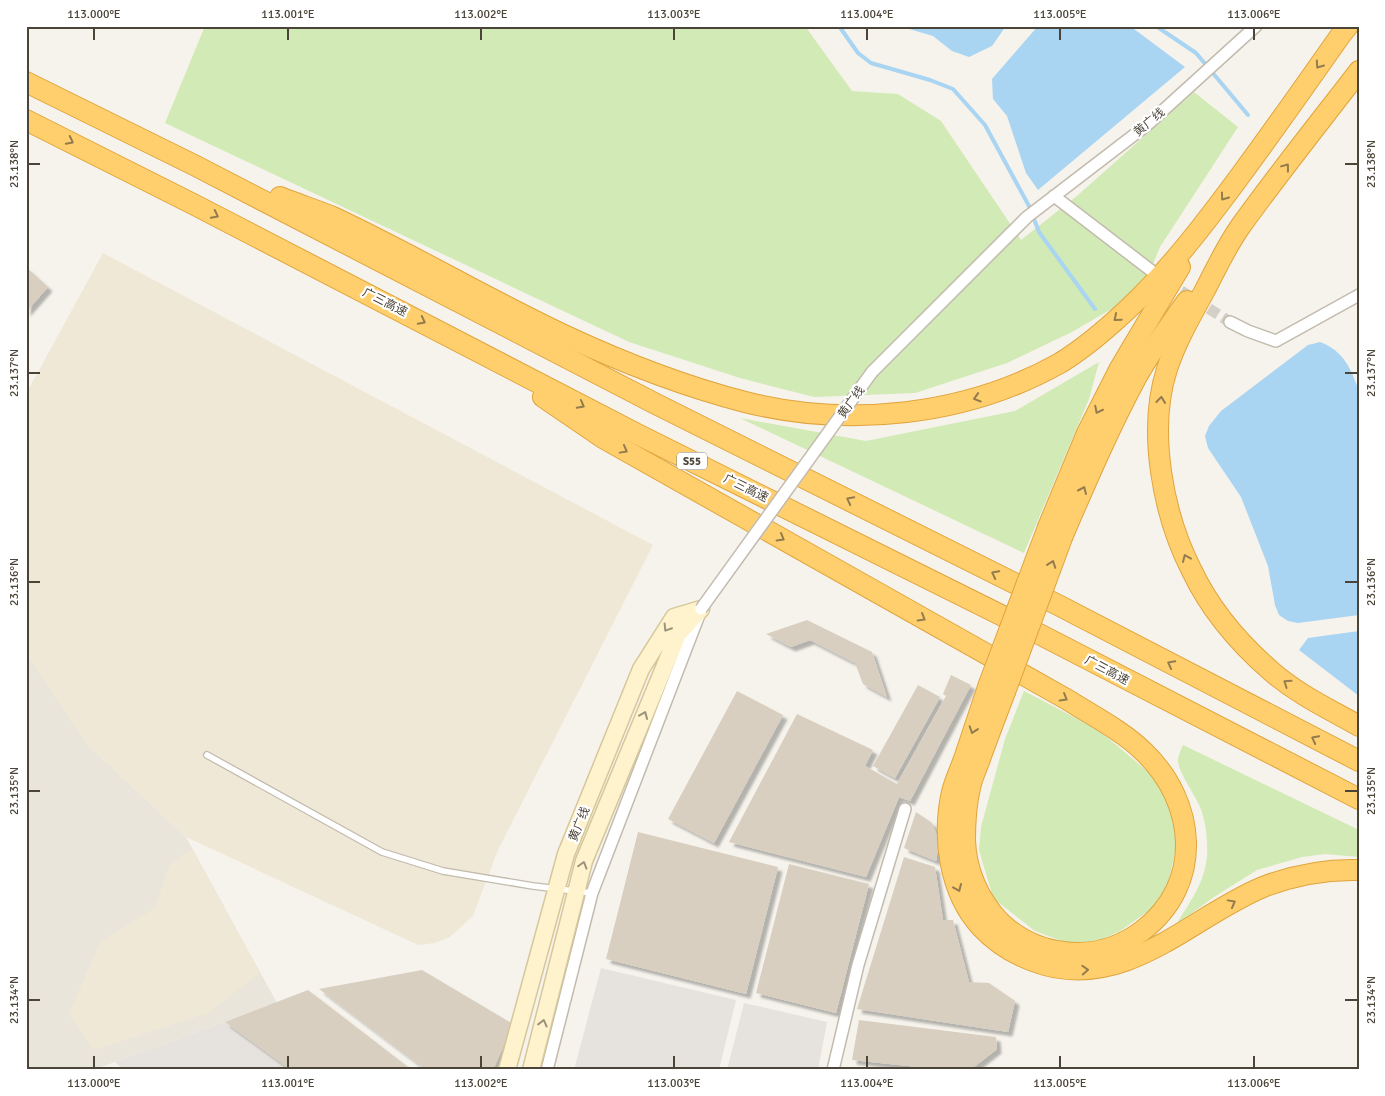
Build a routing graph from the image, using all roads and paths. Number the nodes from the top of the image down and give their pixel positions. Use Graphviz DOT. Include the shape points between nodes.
graph roads {
  1 [pos="1256,26"];
  2 [pos="1346,29"];
  3 [pos="1359,72"];
  4 [pos="26,82"];
  5 [pos="26,120"];
  6 [pos="196,166"];
  7 [pos="1054,196"];
  8 [pos="1210,216"];
  9 [pos="1239,229"];
  10 [pos="1153,272"];
  11 [pos="1359,295"];
  12 [pos="1230,322"];
  13 [pos="467,344"];
  14 [pos="1056,531"];
  15 [pos="701,609"];
  16 [pos="997,688"];
  17 [pos="1359,726"];
  18 [pos="207,755"];
  19 [pos="1359,761"];
  20 [pos="1359,799"];
  21 [pos="905,809"];
  22 [pos="1359,870"];
  23 [pos="557,889"];
  24 [pos="584,892"];
  25 [pos="507,1070"];
  26 [pos="530,1070"];
  27 [pos="547,1070"];
  28 [pos="833,1070"];
  1 -- 7 [label="street, 黄广线" via="1147,125"];
  2 -- 8 [label="highway, one-way"];
  9 -- 3 [label="highway, one-way"];
  4 -- 6 [label="highway"];
  5 -- 13 [label="highway, 广三高速 / S55, one-way"];
  8 -- 6 [label="highway, one-way" via="1128,309 1061,362 988,394 953,405 914,412 831,414 748,403 633,366 564,335 332,217"];
  19 -- 6 [label="highway, one-way" via="1060,606 645,399"];
  7 -- 10 [label="street"];
  7 -- 15 [label="street, 黄广线, bridge" via="1027,217 872,372"];
  8 -- 14 [label="highway, one-way" via="1120,368 1087,432"];
  14 -- 9 [label="highway, one-way" via="1137,377 1166,330"];
  17 -- 9 [label="highway, one-way" via="1308,697 1272,672 1249,650 1209,600 1192,572 1170,515 1159,456 1158,424 1166,370 1181,335"];
  11 -- 12 [label="street" via="1276,341"];
  13 -- 16 [label="highway, one-way" via="603,438 1068,700 1143,750 1175,791 1183,814 1184,864 1178,886 1154,922 1118,946 1074,954 1048,950 1027,942 990,912 977,891 965,843 966,816 970,787"];
  13 -- 20 [label="highway, 广三高速 / S55, one-way" via="639,435 1041,635"];
  14 -- 16 [label="highway, bridge"];
  15 -- 23 [label="street, 黄广线, one-way" via="674,617 641,669 566,854"];
  15 -- 24 [label="street, 黄广线" via="678,634 584,861"];
  16 -- 22 [label="highway, one-way" via="952,792 949,851 954,879 963,902 973,918 1007,950 1056,968 1099,969 1149,951 1237,900 1288,878 1336,870"];
  18 -- 23 [label="lane" via="382,852 443,871"];
  21 -- 28 [label="street" via="858,965"];
  23 -- 24 [label="lane"];
  23 -- 25 [label="street, 黄广线"];
  26 -- 24 [label="street, 黄广线, one-way"];
  24 -- 27 [label="street"];
}
